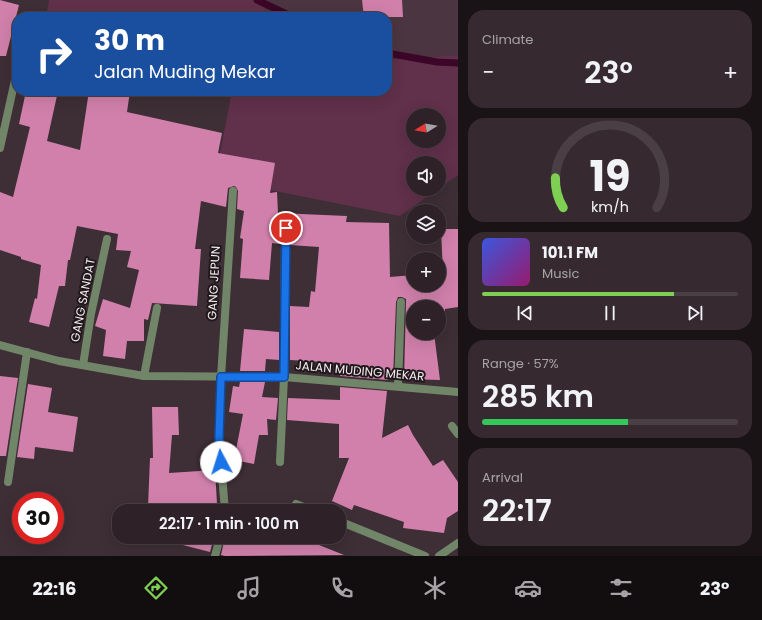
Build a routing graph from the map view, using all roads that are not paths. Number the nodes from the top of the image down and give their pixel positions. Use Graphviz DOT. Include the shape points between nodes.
graph roads {
  1 [pos="12,94"];
  2 [pos="0,148"];
  3 [pos="233,190"];
  4 [pos="286,228"];
  5 [pos="107,239"];
  6 [pos="401,302"];
  7 [pos="157,308"];
  8 [pos="0,345"];
  9 [pos="26,352"];
  10 [pos="83,365"];
  11 [pos="144,376"];
  12 [pos="221,377"];
  13 [pos="284,377"];
  14 [pos="398,386"];
  15 [pos="458,392"];
  16 [pos="452,426"];
  17 [pos="458,434"];
  18 [pos="280,462"];
  19 [pos="8,482"];
  20 [pos="224,504"];
  21 [pos="346,524"];
  22 [pos="458,543"];
  23 [pos="218,544"];
  24 [pos="215,556"];
  25 [pos="425,556"];
  26 [pos="439,556"];
  1 -- 2 [label="street"];
  3 -- 12 [label="street, GANG JEPUN"];
  4 -- 13 [label="street"];
  5 -- 10 [label="street, GANG SANDAT"];
  6 -- 14 [label="street"];
  7 -- 11 [label="street"];
  8 -- 9 [label="street, JALAN MUDING MEKAR"];
  9 -- 10 [label="street, JALAN MUDING MEKAR"];
  9 -- 19 [label="street"];
  10 -- 11 [label="street, JALAN MUDING MEKAR"];
  11 -- 12 [label="street, JALAN MUDING MEKAR"];
  12 -- 13 [label="street, JALAN MUDING MEKAR"];
  12 -- 20 [label="street, GANG JEPUN" via="219,437"];
  13 -- 14 [label="street, JALAN MUDING MEKAR"];
  13 -- 18 [label="street"];
  14 -- 15 [label="street, JALAN MUDING MEKAR"];
  16 -- 17 [label="street"];
  21 -- 25 [label="street"];
  22 -- 26 [label="street"];
  23 -- 24 [label="street"];
}
